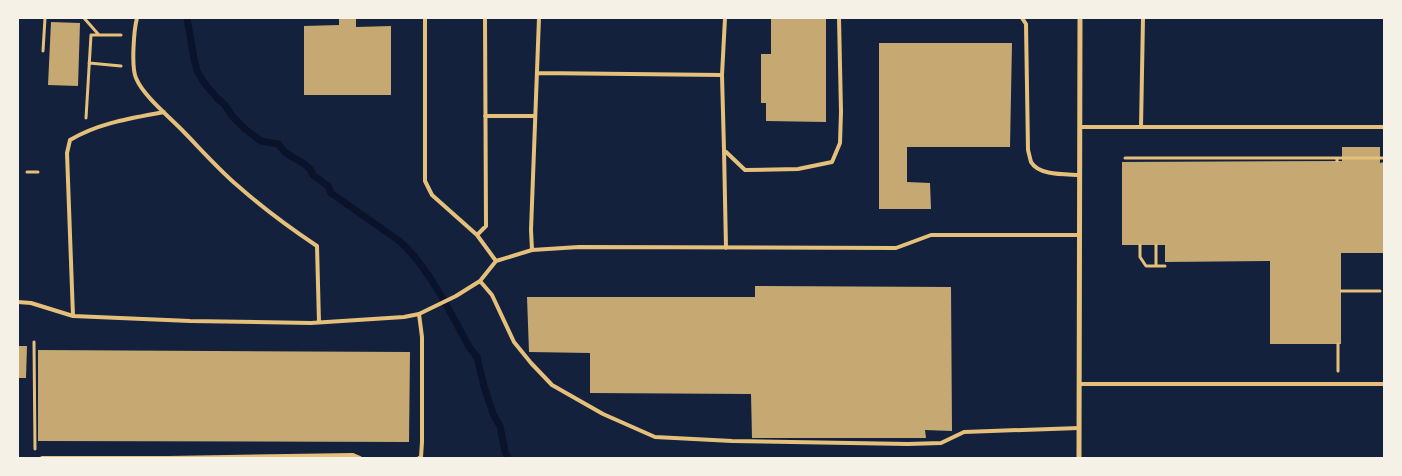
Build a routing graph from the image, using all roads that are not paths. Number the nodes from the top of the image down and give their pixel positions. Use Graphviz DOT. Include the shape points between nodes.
graph roads {
  1 [pos="137,18"];
  2 [pos="425,18"];
  3 [pos="485,18"];
  4 [pos="539,18"];
  5 [pos="725,18"];
  6 [pos="839,18"];
  7 [pos="1022,18"];
  8 [pos="1080,18"];
  9 [pos="1143,18"];
  10 [pos="537,73"];
  11 [pos="722,75"];
  12 [pos="164,112"];
  13 [pos="485,116"];
  14 [pos="535,116"];
  15 [pos="1080,127"];
  16 [pos="1141,127"];
  17 [pos="1384,127"];
  18 [pos="724,150"];
  19 [pos="1080,175"];
  20 [pos="477,235"];
  21 [pos="1080,235"];
  22 [pos="726,248"];
  23 [pos="532,250"];
  24 [pos="496,260"];
  25 [pos="480,281"];
  26 [pos="18,302"];
  27 [pos="419,314"];
  28 [pos="73,316"];
  29 [pos="319,322"];
  30 [pos="1079,384"];
  31 [pos="1384,384"];
  32 [pos="1079,428"];
  33 [pos="42,458"];
  34 [pos="168,458"];
  35 [pos="360,458"];
  36 [pos="419,458"];
  37 [pos="1079,458"];
  1 -- 12 [label="lane" via="135,76 139,85"];
  2 -- 20 [label="lane" via="425,181 432,195"];
  3 -- 13 [label="lane"];
  4 -- 10 [label="lane"];
  5 -- 11 [label="lane"];
  6 -- 18 [label="lane" via="840,143 832,162 798,168 745,170"];
  7 -- 19 [label="lane" via="1026,24 1028,150 1032,162 1037,168 1050,173"];
  8 -- 15 [label="street"];
  9 -- 16 [label="lane"];
  10 -- 11 [label="lane"];
  10 -- 14 [label="lane"];
  11 -- 18 [label="lane"];
  12 -- 28 [label="lane" via="120,120 70,140 66,153"];
  12 -- 29 [label="lane" via="238,185 318,246"];
  13 -- 14 [label="lane"];
  13 -- 20 [label="lane" via="486,226"];
  14 -- 23 [label="lane"];
  15 -- 16 [label="lane"];
  15 -- 19 [label="street"];
  16 -- 17 [label="lane"];
  18 -- 22 [label="lane"];
  19 -- 21 [label="street"];
  20 -- 24 [label="lane"];
  21 -- 22 [label="lane" via="932,235 896,248"];
  21 -- 30 [label="street"];
  22 -- 23 [label="lane" via="579,247"];
  23 -- 24 [label="lane"];
  24 -- 25 [label="lane"];
  25 -- 27 [label="lane"];
  25 -- 32 [label="lane" via="492,296 514,342 552,385 602,414 656,437 908,444 940,443 964,432"];
  26 -- 28 [label="lane"];
  27 -- 29 [label="lane"];
  27 -- 36 [label="lane" via="422,337"];
  28 -- 29 [label="lane"];
  30 -- 31 [label="lane"];
  30 -- 32 [label="street"];
  32 -- 37 [label="street"];
  33 -- 34 [label="lane"];
  34 -- 35 [label="lane" via="353,455"];
}
